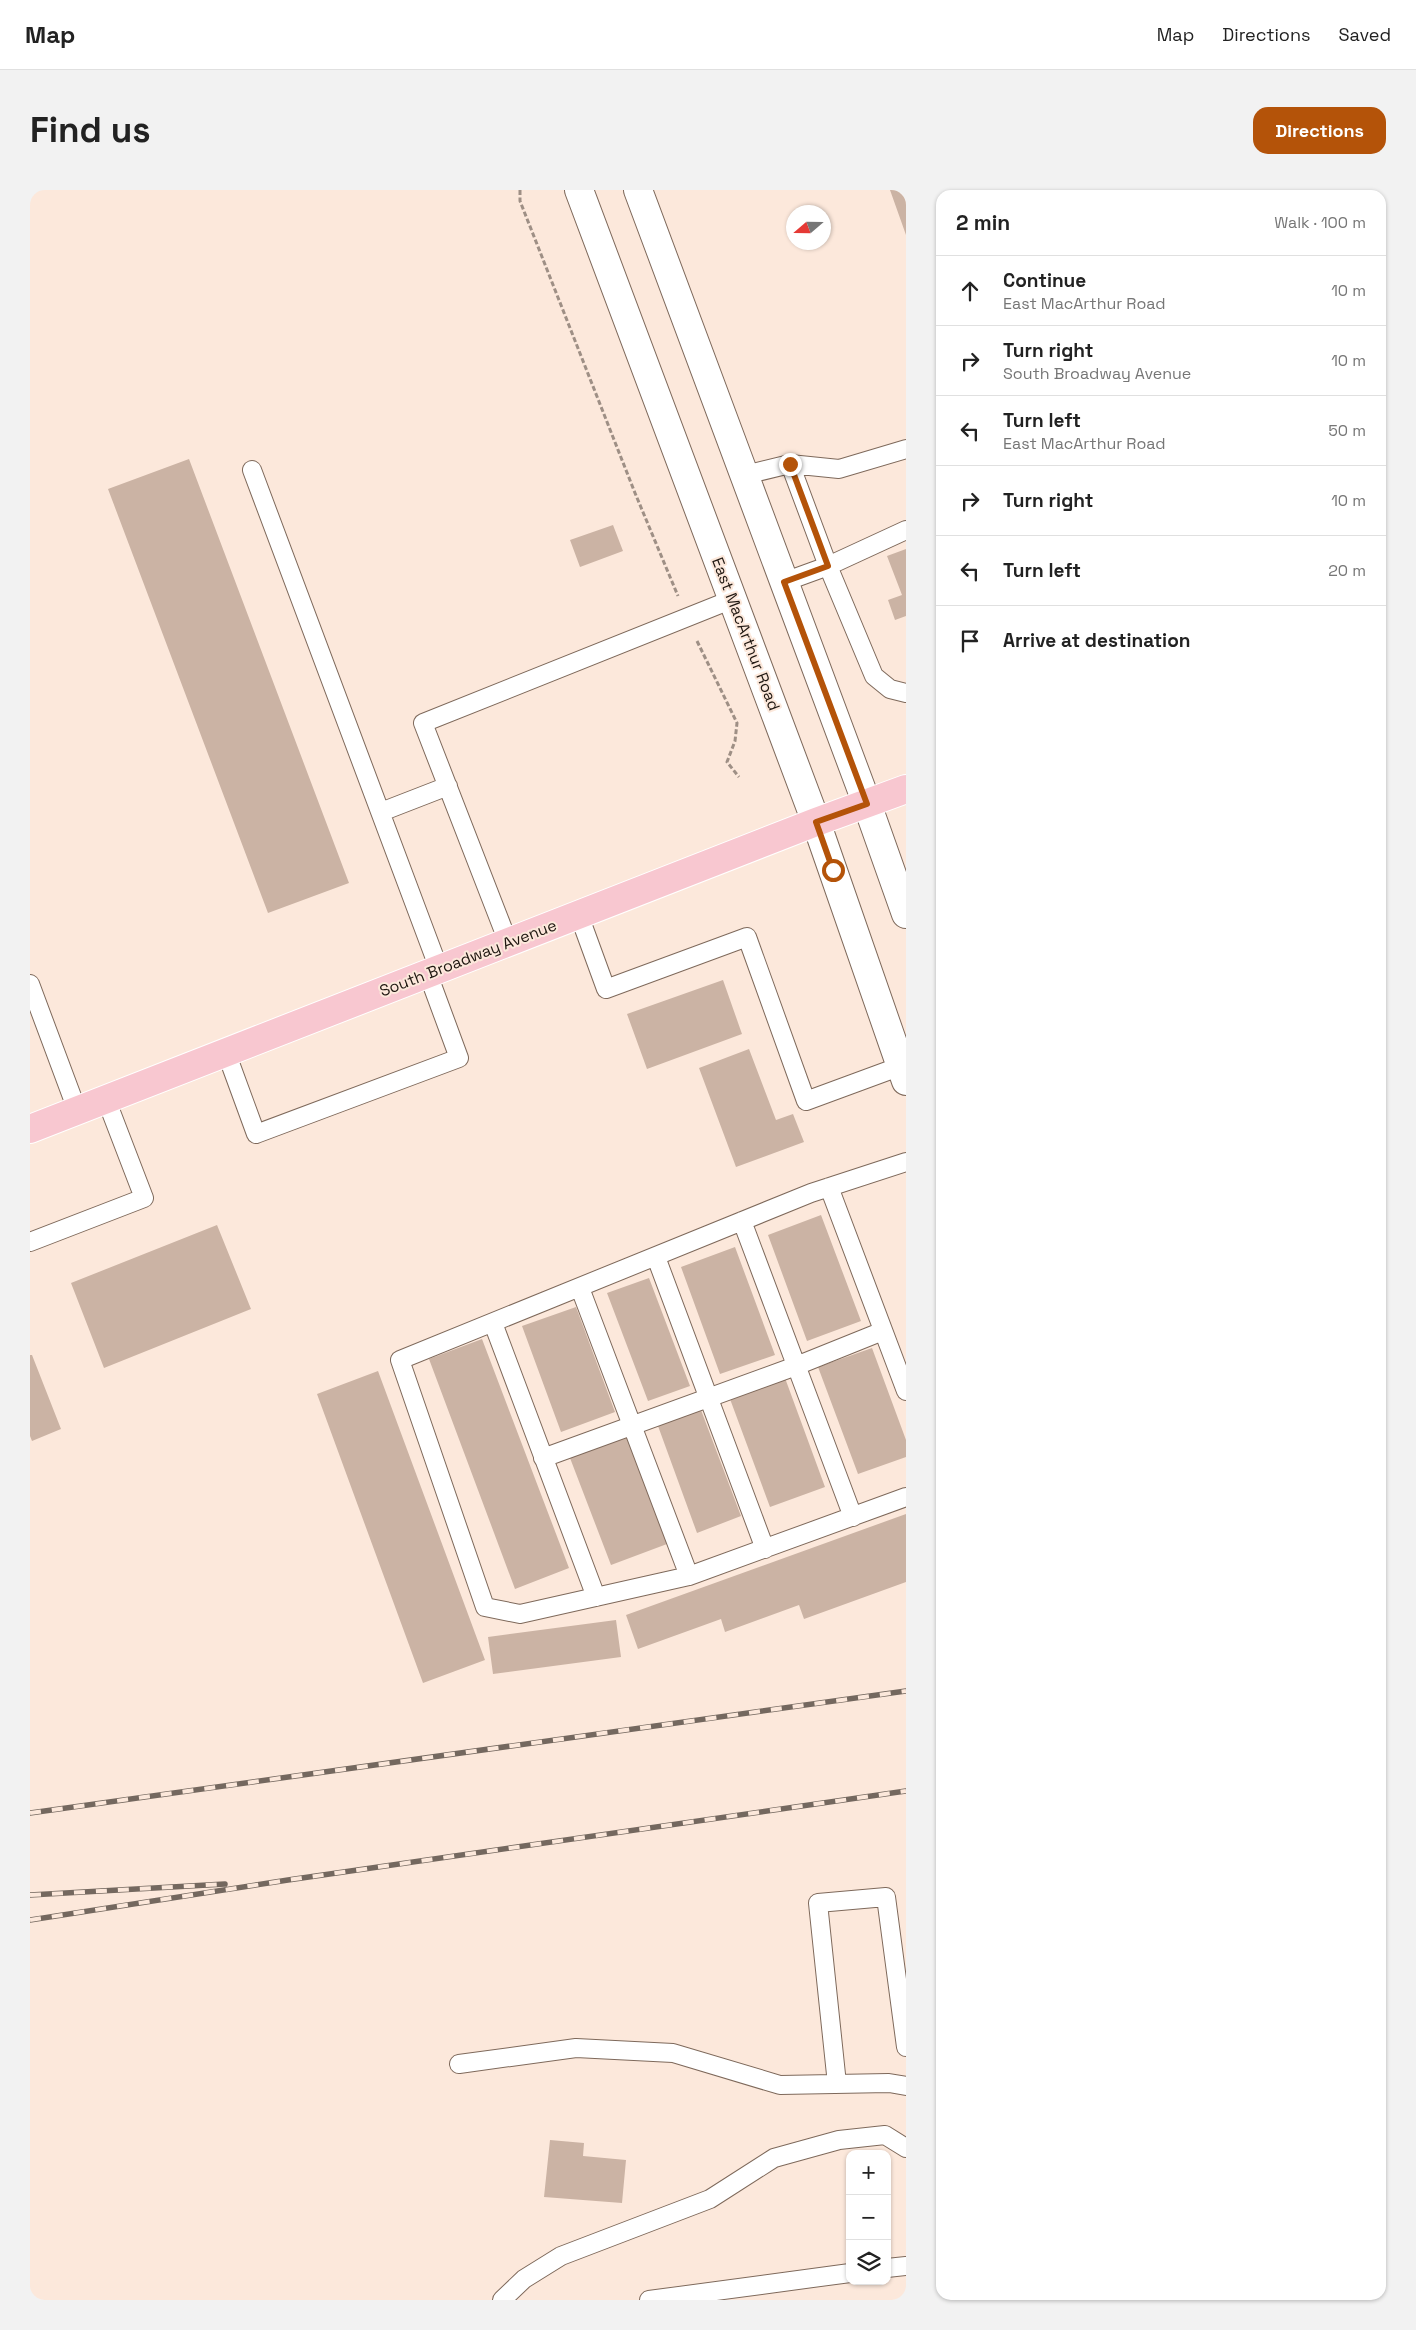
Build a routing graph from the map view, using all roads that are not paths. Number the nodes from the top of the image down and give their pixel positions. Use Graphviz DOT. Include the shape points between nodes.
graph roads {
  1 [pos="579,190"];
  2 [pos="638,190"];
  3 [pos="906,449"];
  4 [pos="790,464"];
  5 [pos="252,470"];
  6 [pos="744,476"];
  7 [pos="906,530"];
  8 [pos="828,566"];
  9 [pos="784,582"];
  10 [pos="733,598"];
  11 [pos="906,693"];
  12 [pos="448,786"];
  13 [pos="906,789"];
  14 [pos="867,804"];
  15 [pos="381,812"];
  16 [pos="816,822"];
  17 [pos="906,914"];
  18 [pos="579,915"];
  19 [pos="508,942"];
  20 [pos="433,971"];
  21 [pos="30,984"];
  22 [pos="226,1052"];
  23 [pos="903,1074"];
  24 [pos="106,1099"];
  25 [pos="78,1110"];
  26 [pos="30,1129"];
  27 [pos="906,1162"];
  28 [pos="829,1187"];
  29 [pos="742,1221"];
  30 [pos="30,1242"];
  31 [pos="656,1257"];
  32 [pos="580,1288"];
  33 [pos="493,1323"];
  34 [pos="882,1331"];
  35 [pos="796,1366"];
  36 [pos="906,1391"];
  37 [pos="708,1398"];
  38 [pos="632,1426"];
  39 [pos="543,1458"];
  40 [pos="906,1497"];
  41 [pos="853,1517"];
  42 [pos="765,1549"];
  43 [pos="689,1576"];
  44 [pos="596,1597"];
  45 [pos="906,2047"];
  46 [pos="458,2064"];
  47 [pos="837,2084"];
  48 [pos="906,2086"];
  49 [pos="906,2148"];
  50 [pos="906,2266"];
  51 [pos="891,2268"];
  52 [pos="846,2274"];
  53 [pos="502,2300"];
  54 [pos="649,2300"];
  1 -- 10 [label="street, East MacArthur Road"];
  2 -- 6 [label="street"];
  3 -- 4 [label="lane" via="839,470"];
  4 -- 6 [label="lane"];
  4 -- 8 [label="lane"];
  5 -- 15 [label="lane"];
  6 -- 9 [label="street"];
  7 -- 8 [label="lane"];
  8 -- 9 [label="lane"];
  8 -- 11 [label="lane" via="874,676 890,690"];
  9 -- 14 [label="street"];
  10 -- 12 [label="lane" via="423,723"];
  10 -- 16 [label="street, East MacArthur Road"];
  12 -- 15 [label="lane"];
  12 -- 19 [label="lane"];
  13 -- 14 [label="main road, South Broadway Avenue"];
  14 -- 16 [label="main road, South Broadway Avenue"];
  14 -- 17 [label="street"];
  15 -- 20 [label="lane"];
  16 -- 18 [label="main road, South Broadway Avenue"];
  16 -- 23 [label="street, East MacArthur Road"];
  18 -- 19 [label="main road, South Broadway Avenue"];
  18 -- 23 [label="lane" via="606,988 747,937 806,1101"];
  19 -- 20 [label="main road, South Broadway Avenue"];
  20 -- 22 [label="main road, South Broadway Avenue"];
  20 -- 22 [label="lane" via="460,1058 256,1134"];
  21 -- 25 [label="lane"];
  22 -- 24 [label="main road, South Broadway Avenue"];
  24 -- 25 [label="main road, South Broadway Avenue"];
  24 -- 30 [label="lane" via="144,1198"];
  25 -- 26 [label="main road, South Broadway Avenue"];
  27 -- 28 [label="lane"];
  28 -- 29 [label="lane"];
  28 -- 34 [label="lane"];
  29 -- 31 [label="lane"];
  29 -- 35 [label="lane"];
  31 -- 32 [label="lane"];
  31 -- 37 [label="lane"];
  32 -- 33 [label="lane"];
  32 -- 38 [label="lane"];
  33 -- 39 [label="lane"];
  33 -- 44 [label="lane" via="400,1360 486,1607 520,1614"];
  34 -- 35 [label="lane"];
  34 -- 36 [label="lane"];
  35 -- 37 [label="lane"];
  35 -- 41 [label="lane"];
  37 -- 38 [label="lane"];
  37 -- 42 [label="lane"];
  38 -- 39 [label="lane"];
  38 -- 43 [label="lane"];
  39 -- 44 [label="lane"];
  40 -- 41 [label="lane"];
  41 -- 42 [label="lane"];
  42 -- 43 [label="lane"];
  43 -- 44 [label="lane"];
  45 -- 47 [label="lane" via="886,1897 818,1903"];
  46 -- 47 [label="lane" via="576,2048 673,2052 780,2085"];
  47 -- 48 [label="lane" via="889,2083"];
  49 -- 53 [label="lane" via="885,2135 839,2140 774,2158 710,2199 561,2256 524,2279"];
  50 -- 51 [label="lane"];
  52 -- 54 [label="lane"];
}
